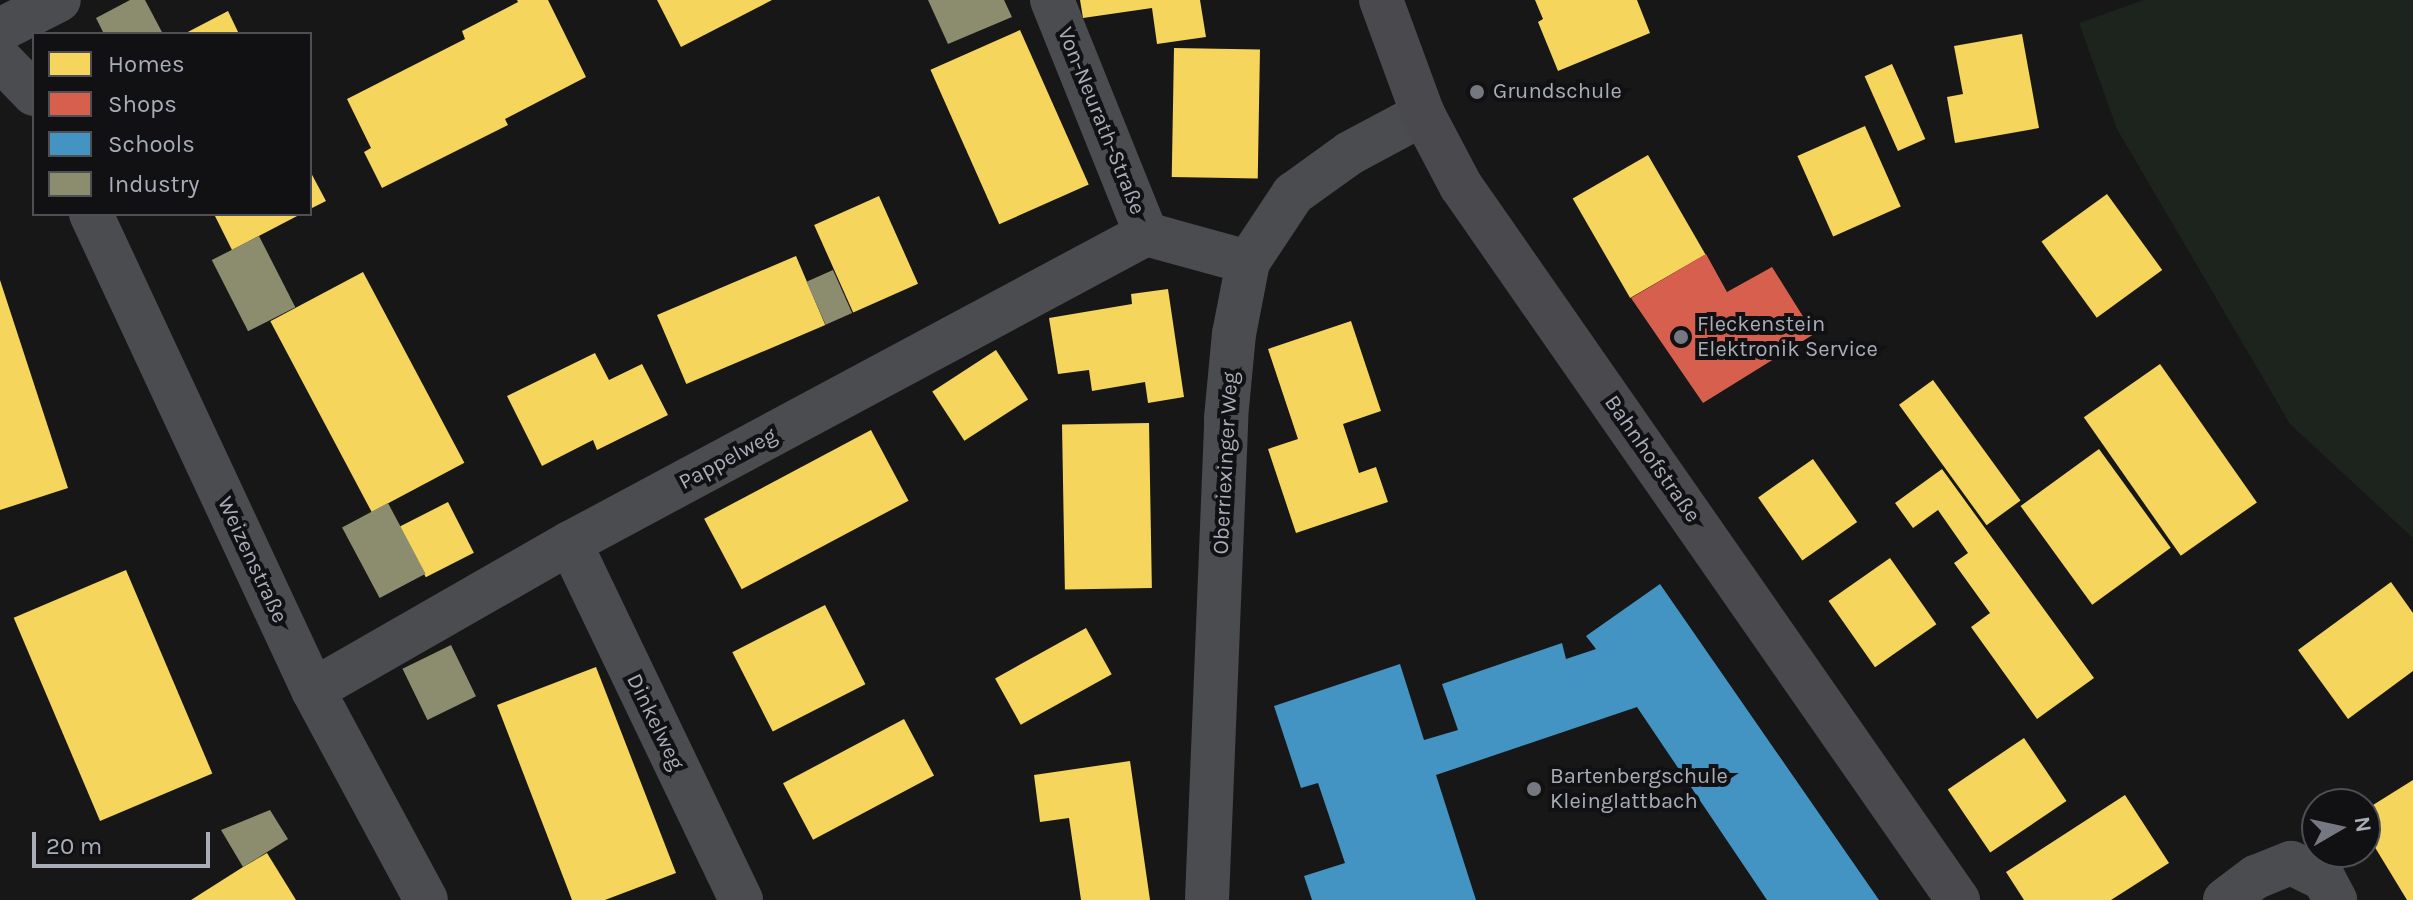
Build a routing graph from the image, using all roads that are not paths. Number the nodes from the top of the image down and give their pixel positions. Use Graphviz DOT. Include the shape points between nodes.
graph roads {
  1 [pos="59,0"];
  2 [pos="1052,0"];
  3 [pos="1381,0"];
  4 [pos="0,30"];
  5 [pos="0,59"];
  6 [pos="32,92"];
  7 [pos="1423,114"];
  8 [pos="92,216"];
  9 [pos="1146,234"];
  10 [pos="1248,262"];
  11 [pos="570,543"];
  12 [pos="313,690"];
  13 [pos="426,900"];
  14 [pos="741,900"];
  15 [pos="1207,900"];
  16 [pos="1958,900"];
  17 [pos="2225,900"];
  18 [pos="2335,900"];
  1 -- 4 [label="street"];
  2 -- 9 [label="street, Von-Neurath-Straße"];
  3 -- 7 [label="main road, Bahnhofstraße"];
  5 -- 6 [label="street"];
  7 -- 10 [label="street, Oberriexinger Weg" via="1350,153 1293,194"];
  7 -- 16 [label="main road, Bahnhofstraße" via="1469,199"];
  8 -- 12 [label="street, Weizenstraße"];
  9 -- 10 [label="street, Von-Neurath-Straße"];
  9 -- 11 [label="street, Pappelweg"];
  10 -- 15 [label="street, Oberriexinger Weg" via="1226,418"];
  11 -- 12 [label="street, Pappelweg"];
  11 -- 14 [label="street, Dinkelweg"];
  12 -- 13 [label="street, Weizenstraße"];
  17 -- 18 [label="street" via="2256,877 2291,863 2324,879"];
}
